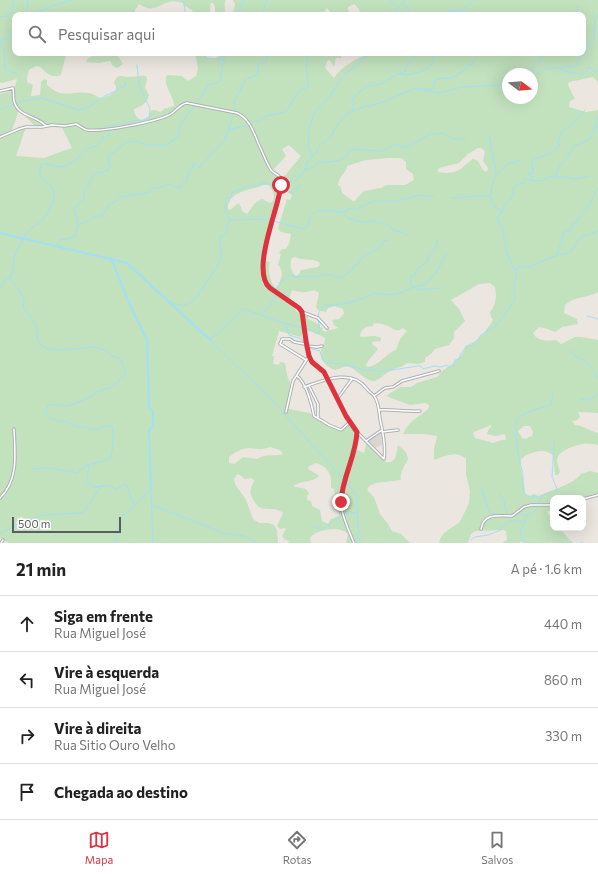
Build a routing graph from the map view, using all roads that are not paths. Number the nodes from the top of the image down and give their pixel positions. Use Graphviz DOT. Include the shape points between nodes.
graph roads {
  1 [pos="0,91"];
  2 [pos="46,126"];
  3 [pos="0,137"];
  4 [pos="302,312"];
  5 [pos="327,328"];
  6 [pos="306,345"];
  7 [pos="322,346"];
  8 [pos="309,356"];
  9 [pos="306,360"];
  10 [pos="439,371"];
  11 [pos="297,376"];
  12 [pos="327,379"];
  13 [pos="352,379"];
  14 [pos="309,386"];
  15 [pos="304,387"];
  16 [pos="374,396"];
  17 [pos="338,399"];
  18 [pos="379,410"];
  19 [pos="420,411"];
  20 [pos="286,412"];
  21 [pos="318,418"];
  22 [pos="350,422"];
  23 [pos="14,429"];
  24 [pos="398,430"];
  25 [pos="382,431"];
  26 [pos="357,432"];
  27 [pos="366,441"];
  28 [pos="598,495"];
  29 [pos="0,498"];
  30 [pos="586,498"];
  31 [pos="550,505"];
  32 [pos="481,529"];
  33 [pos="3,540"];
  34 [pos="1,543"];
  35 [pos="354,543"];
  1 -- 2 [label="street" via="13,88 13,98 23,114 38,119"];
  2 -- 3 [label="street" via="19,129"];
  2 -- 4 [label="street" via="76,124 90,130 124,127 170,115 187,103 237,113 244,117 251,126 272,171 281,179 263,261 266,285 297,305"];
  4 -- 5 [label="street" via="318,318"];
  4 -- 6 [label="street"];
  6 -- 7 [label="street"];
  6 -- 8 [label="street"];
  6 -- 9 [label="street" via="285,339 280,343"];
  8 -- 9 [label="street"];
  8 -- 12 [label="street"];
  9 -- 11 [label="street"];
  10 -- 16 [label="street" via="402,381"];
  11 -- 15 [label="street"];
  11 -- 20 [label="street" via="291,388"];
  12 -- 13 [label="street"];
  12 -- 14 [label="street"];
  12 -- 17 [label="street"];
  13 -- 16 [label="street" via="365,386"];
  13 -- 17 [label="street"];
  14 -- 15 [label="street"];
  14 -- 21 [label="street" via="318,404"];
  15 -- 21 [label="street" via="314,416"];
  16 -- 18 [label="street"];
  17 -- 22 [label="street"];
  18 -- 19 [label="street"];
  18 -- 25 [label="street"];
  21 -- 22 [label="street" via="341,430"];
  22 -- 26 [label="street"];
  23 -- 29 [label="street" via="15,470"];
  24 -- 25 [label="street"];
  25 -- 27 [label="street"];
  25 -- 27 [label="street" via="384,459"];
  26 -- 27 [label="street"];
  26 -- 35 [label="street" via="341,502"];
  28 -- 30 [label="street"];
  31 -- 32 [label="street" via="531,504 512,516 504,514 488,517"];
  33 -- 34 [label="street"];
}
